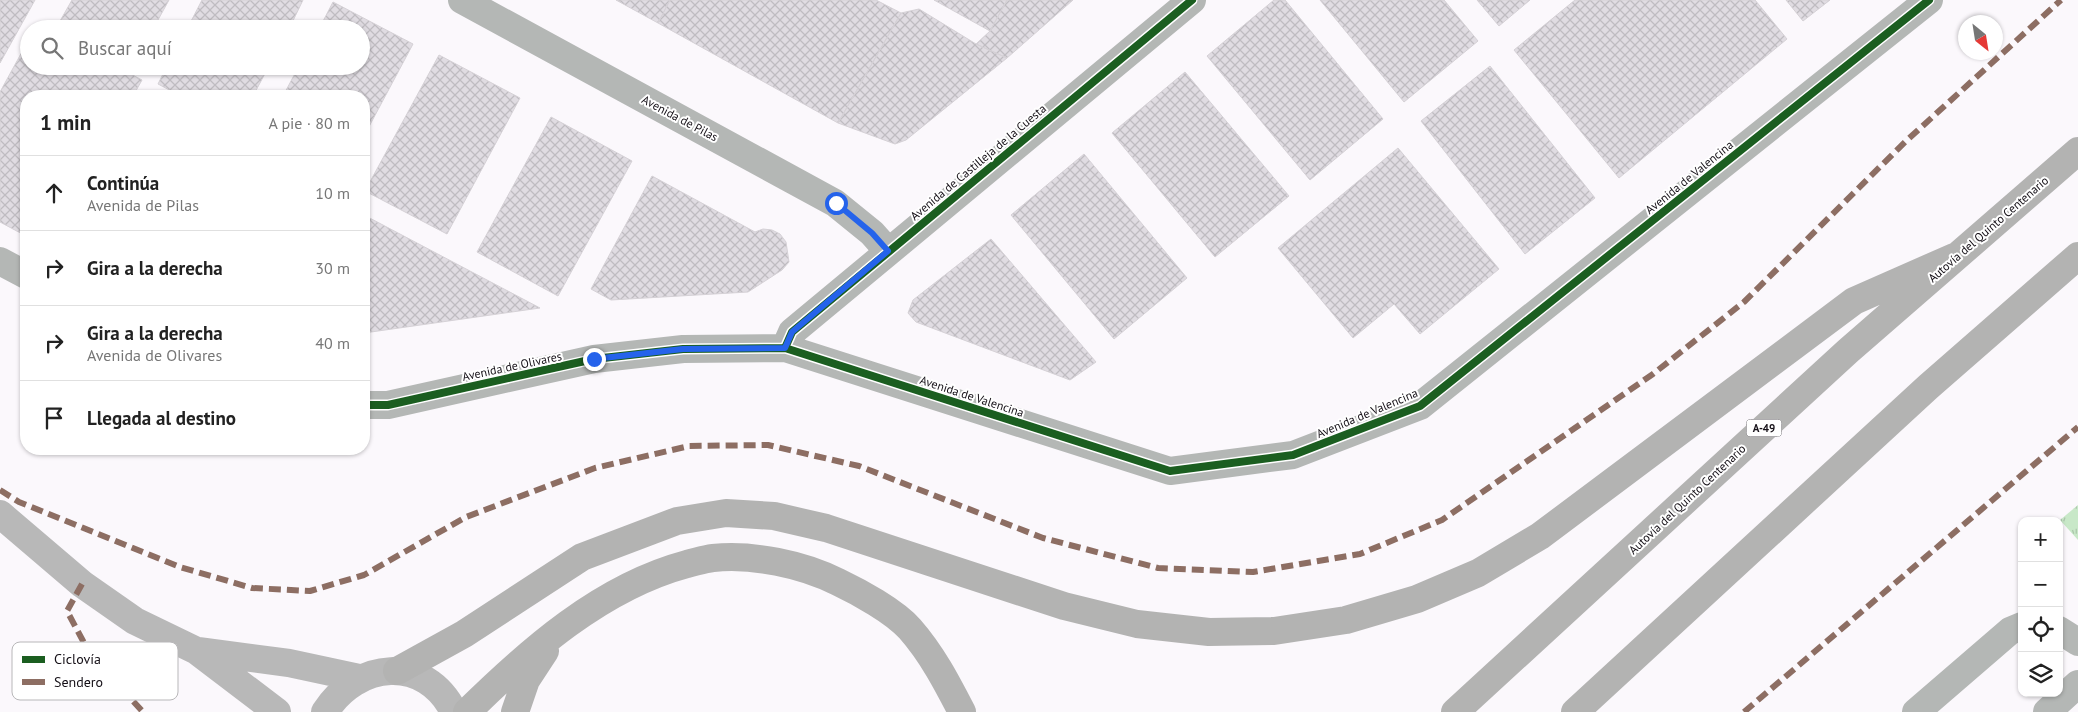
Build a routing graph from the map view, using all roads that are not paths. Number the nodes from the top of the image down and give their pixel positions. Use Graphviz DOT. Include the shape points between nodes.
graph roads {
  1 [pos="462,0"];
  2 [pos="1192,0"];
  3 [pos="1929,0"];
  4 [pos="2078,151"];
  5 [pos="888,251"];
  6 [pos="2078,256"];
  7 [pos="1954,257"];
  8 [pos="0,261"];
  9 [pos="20,272"];
  10 [pos="785,348"];
  11 [pos="370,405"];
  12 [pos="0,514"];
  13 [pos="2018,627"];
  14 [pos="560,631"];
  15 [pos="2063,633"];
  16 [pos="2078,642"];
  17 [pos="197,651"];
  18 [pos="397,671"];
  19 [pos="359,678"];
  20 [pos="2078,684"];
  21 [pos="277,712"];
  22 [pos="325,712"];
  23 [pos="454,712"];
  24 [pos="467,712"];
  25 [pos="515,712"];
  26 [pos="962,712"];
  27 [pos="1455,712"];
  28 [pos="1575,712"];
  29 [pos="1916,712"];
  30 [pos="2047,712"];
  1 -- 5 [label="street, Avenida de Pilas" via="836,203"];
  2 -- 5 [label="street, Avenida de Castilleja de la Cuesta"];
  3 -- 10 [label="street, Avenida de Valencina" via="1420,406 1293,456 1170,471"];
  4 -- 7 [label="highway, Autovía del Quinto Centenario / A-49"];
  5 -- 10 [label="street, Avenida de Castilleja de la Cuesta" via="792,332"];
  6 -- 28 [label="highway" via="1928,387"];
  7 -- 18 [label="highway" via="1854,302 1540,536 1486,569 1417,599 1346,620 1274,631 1218,632 1137,624 1064,606 826,528 774,516 726,513 677,521 582,557 464,634"];
  7 -- 27 [label="highway, Autovía del Quinto Centenario / A-49"];
  8 -- 9 [label="street"];
  10 -- 11 [label="street, Avenida de Olivares" via="683,349 594,359 388,405"];
  12 -- 17 [label="main road" via="82,584 135,621"];
  13 -- 29 [label="street" via="2010,630"];
  14 -- 24 [label="highway" via="511,669"];
  14 -- 25 [label="highway" via="526,680"];
  14 -- 26 [label="highway" via="611,595 666,570 713,558 766,559 816,571 867,596 909,628 939,669"];
  15 -- 16 [label="street"];
  17 -- 19 [label="main road" via="289,663"];
  17 -- 21 [label="main road"];
  18 -- 19 [label="main road"];
  18 -- 23 [label="main road" via="417,676 435,687"];
  19 -- 22 [label="main road" via="339,692"];
  20 -- 30 [label="street"];
}
